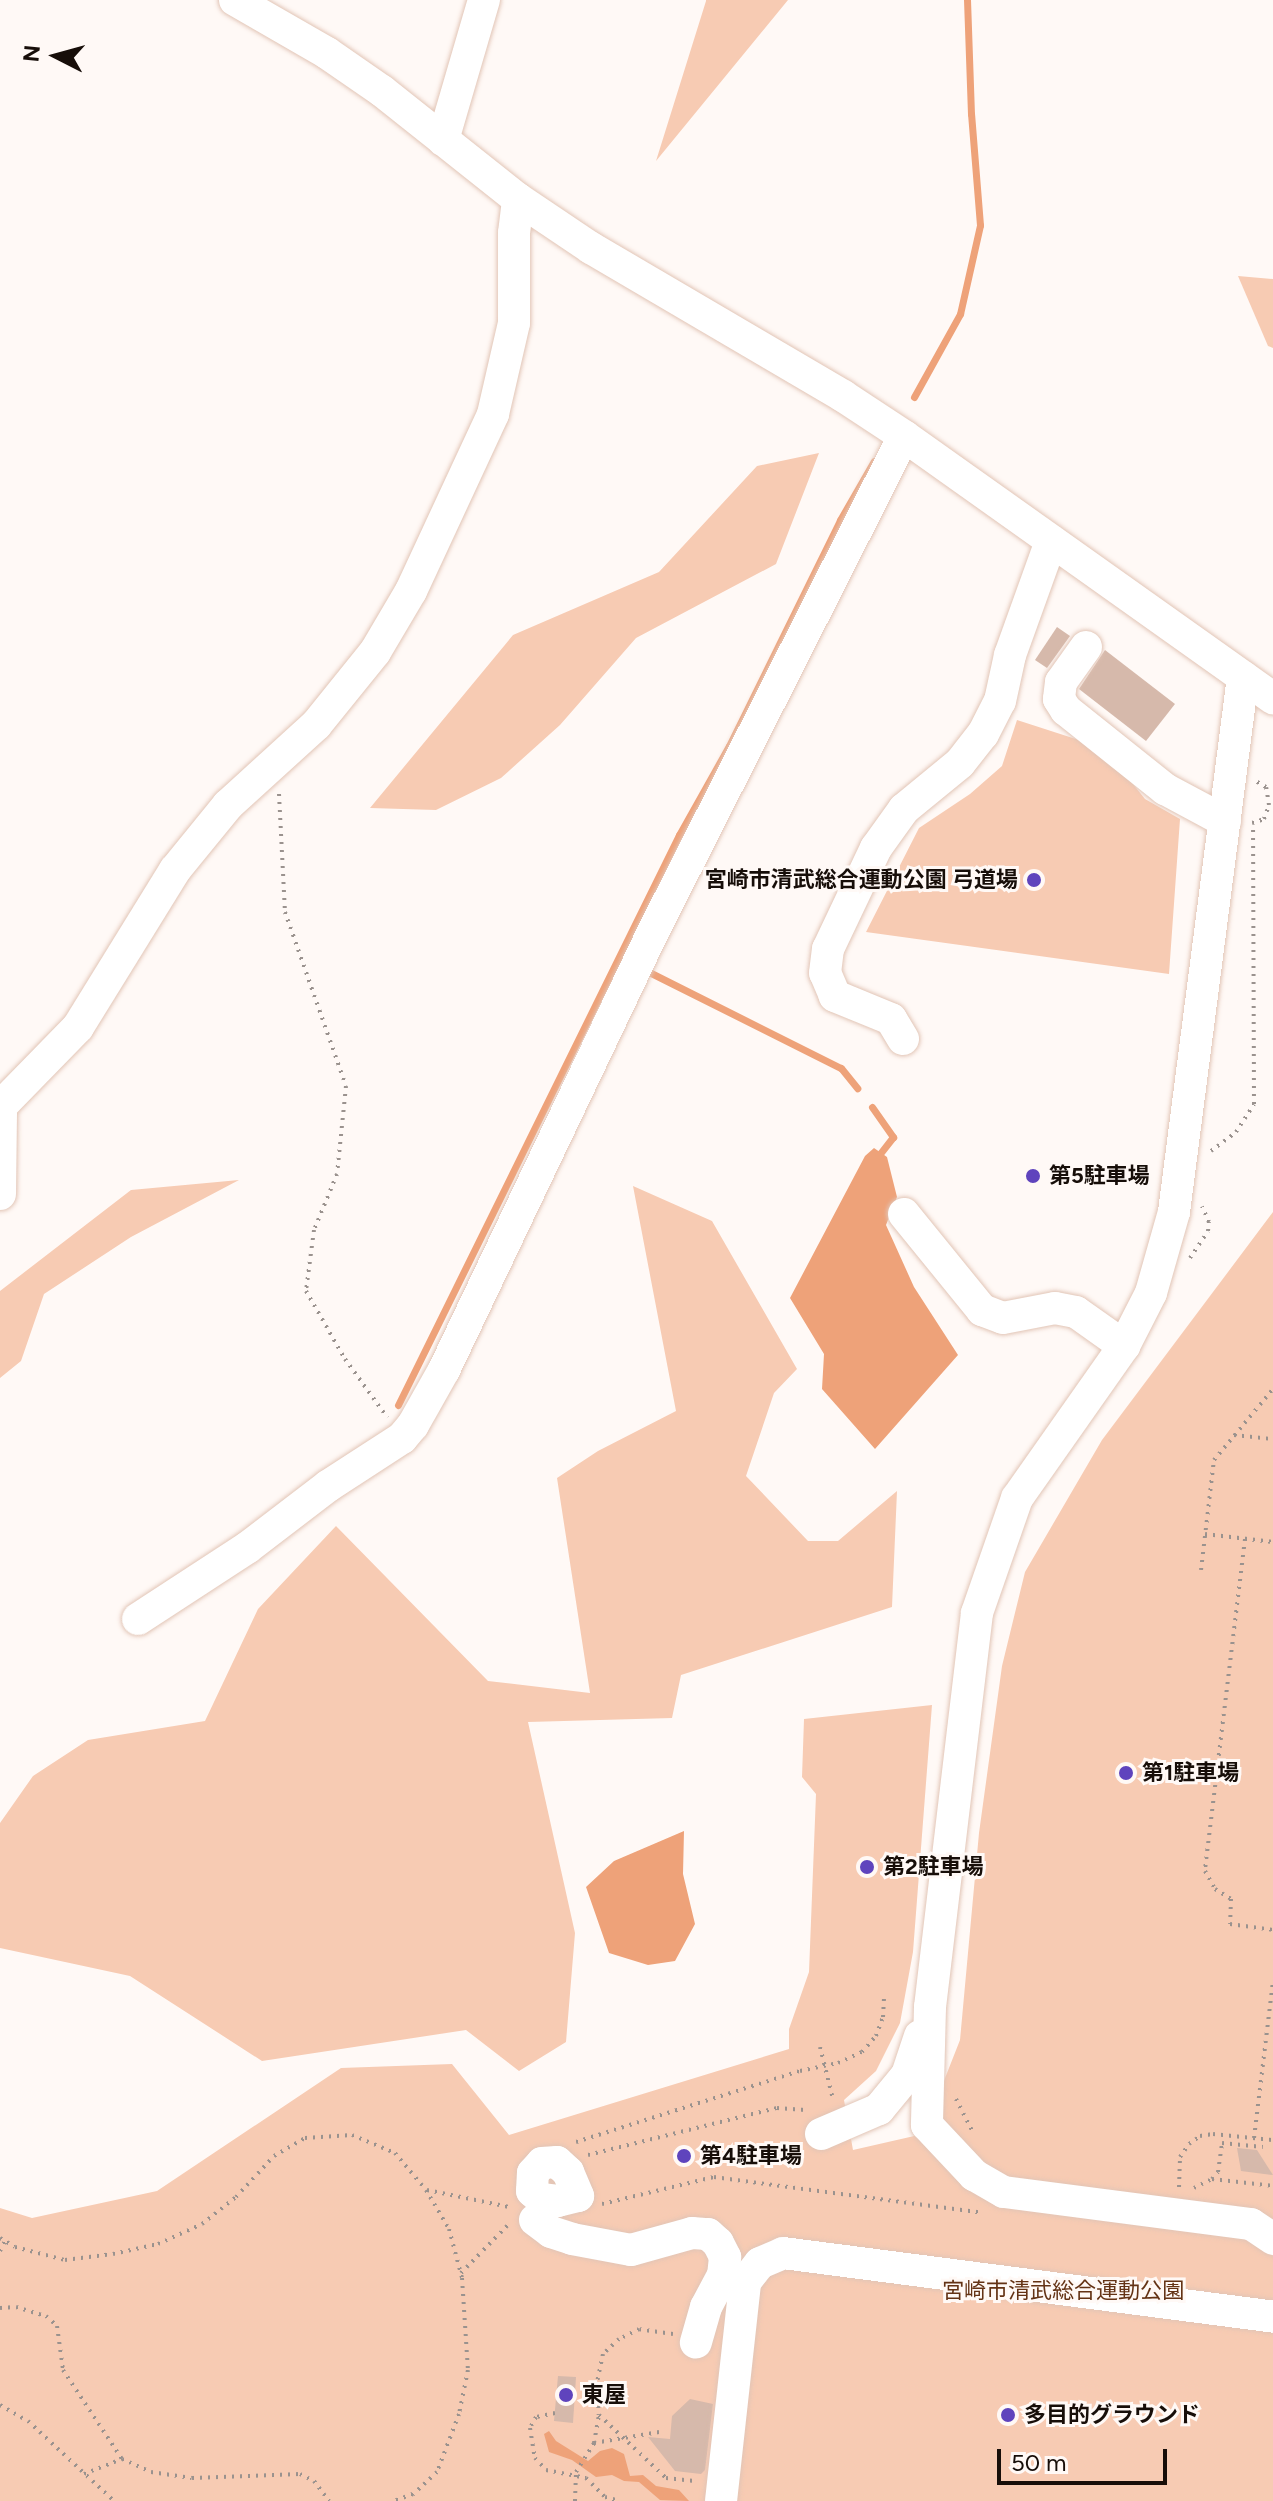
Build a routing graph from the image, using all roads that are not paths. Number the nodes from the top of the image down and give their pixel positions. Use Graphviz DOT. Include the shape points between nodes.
graph roads {
  1 [pos="235,0"];
  2 [pos="484,0"];
  3 [pos="443,140"];
  4 [pos="518,199"];
  5 [pos="904,436"];
  6 [pos="1051,541"];
  7 [pos="1086,647"];
  8 [pos="1243,677"];
  9 [pos="1273,698"];
  10 [pos="1239,822"];
  11 [pos="903,1039"];
  12 [pos="0,1194"];
  13 [pos="904,1214"];
  14 [pos="1124,1346"];
  15 [pos="138,1619"];
  16 [pos="930,2007"];
  17 [pos="937,2109"];
  18 [pos="529,2215"];
  19 [pos="1273,2239"];
  20 [pos="1273,2317"];
  21 [pos="696,2343"];
  22 [pos="722,2492"];
  1 -- 3 [label="street" via="327,53"];
  2 -- 3 [label="street"];
  3 -- 4 [label="street"];
  4 -- 5 [label="street"];
  4 -- 12 [label="street" via="514,323 493,414 411,591 375,652 316,725 228,805 175,870 78,1027 1,1106"];
  5 -- 6 [label="street"];
  5 -- 15 [label="street" via="655,928 413,1425 247,1548"];
  6 -- 8 [label="street"];
  6 -- 11 [label="street" via="1010,655 1000,701 983,734 960,763 904,809 876,848 828,949 825,973 835,996 891,1019"];
  7 -- 10 [label="street" via="1061,682 1059,699 1066,710 1165,789"];
  8 -- 9 [label="street"];
  8 -- 10 [label="street"];
  10 -- 14 [label="street" via="1174,1212 1151,1293"];
  13 -- 14 [label="street" via="982,1310 1003,1318 1055,1308 1076,1312"];
  14 -- 16 [label="street" via="1017,1498 977,1613"];
  16 -- 17 [label="street"];
  16 -- 17 [label="street" via="907,2075 879,2109 826,2119 912,2121"];
  17 -- 19 [label="street" via="974,2175 1004,2192 1251,2224"];
  18 -- 21 [label="street" via="561,2236 631,2250 692,2233 708,2234 725,2257"];
  20 -- 22 [label="street" via="783,2253 760,2263 745,2282"];
}
